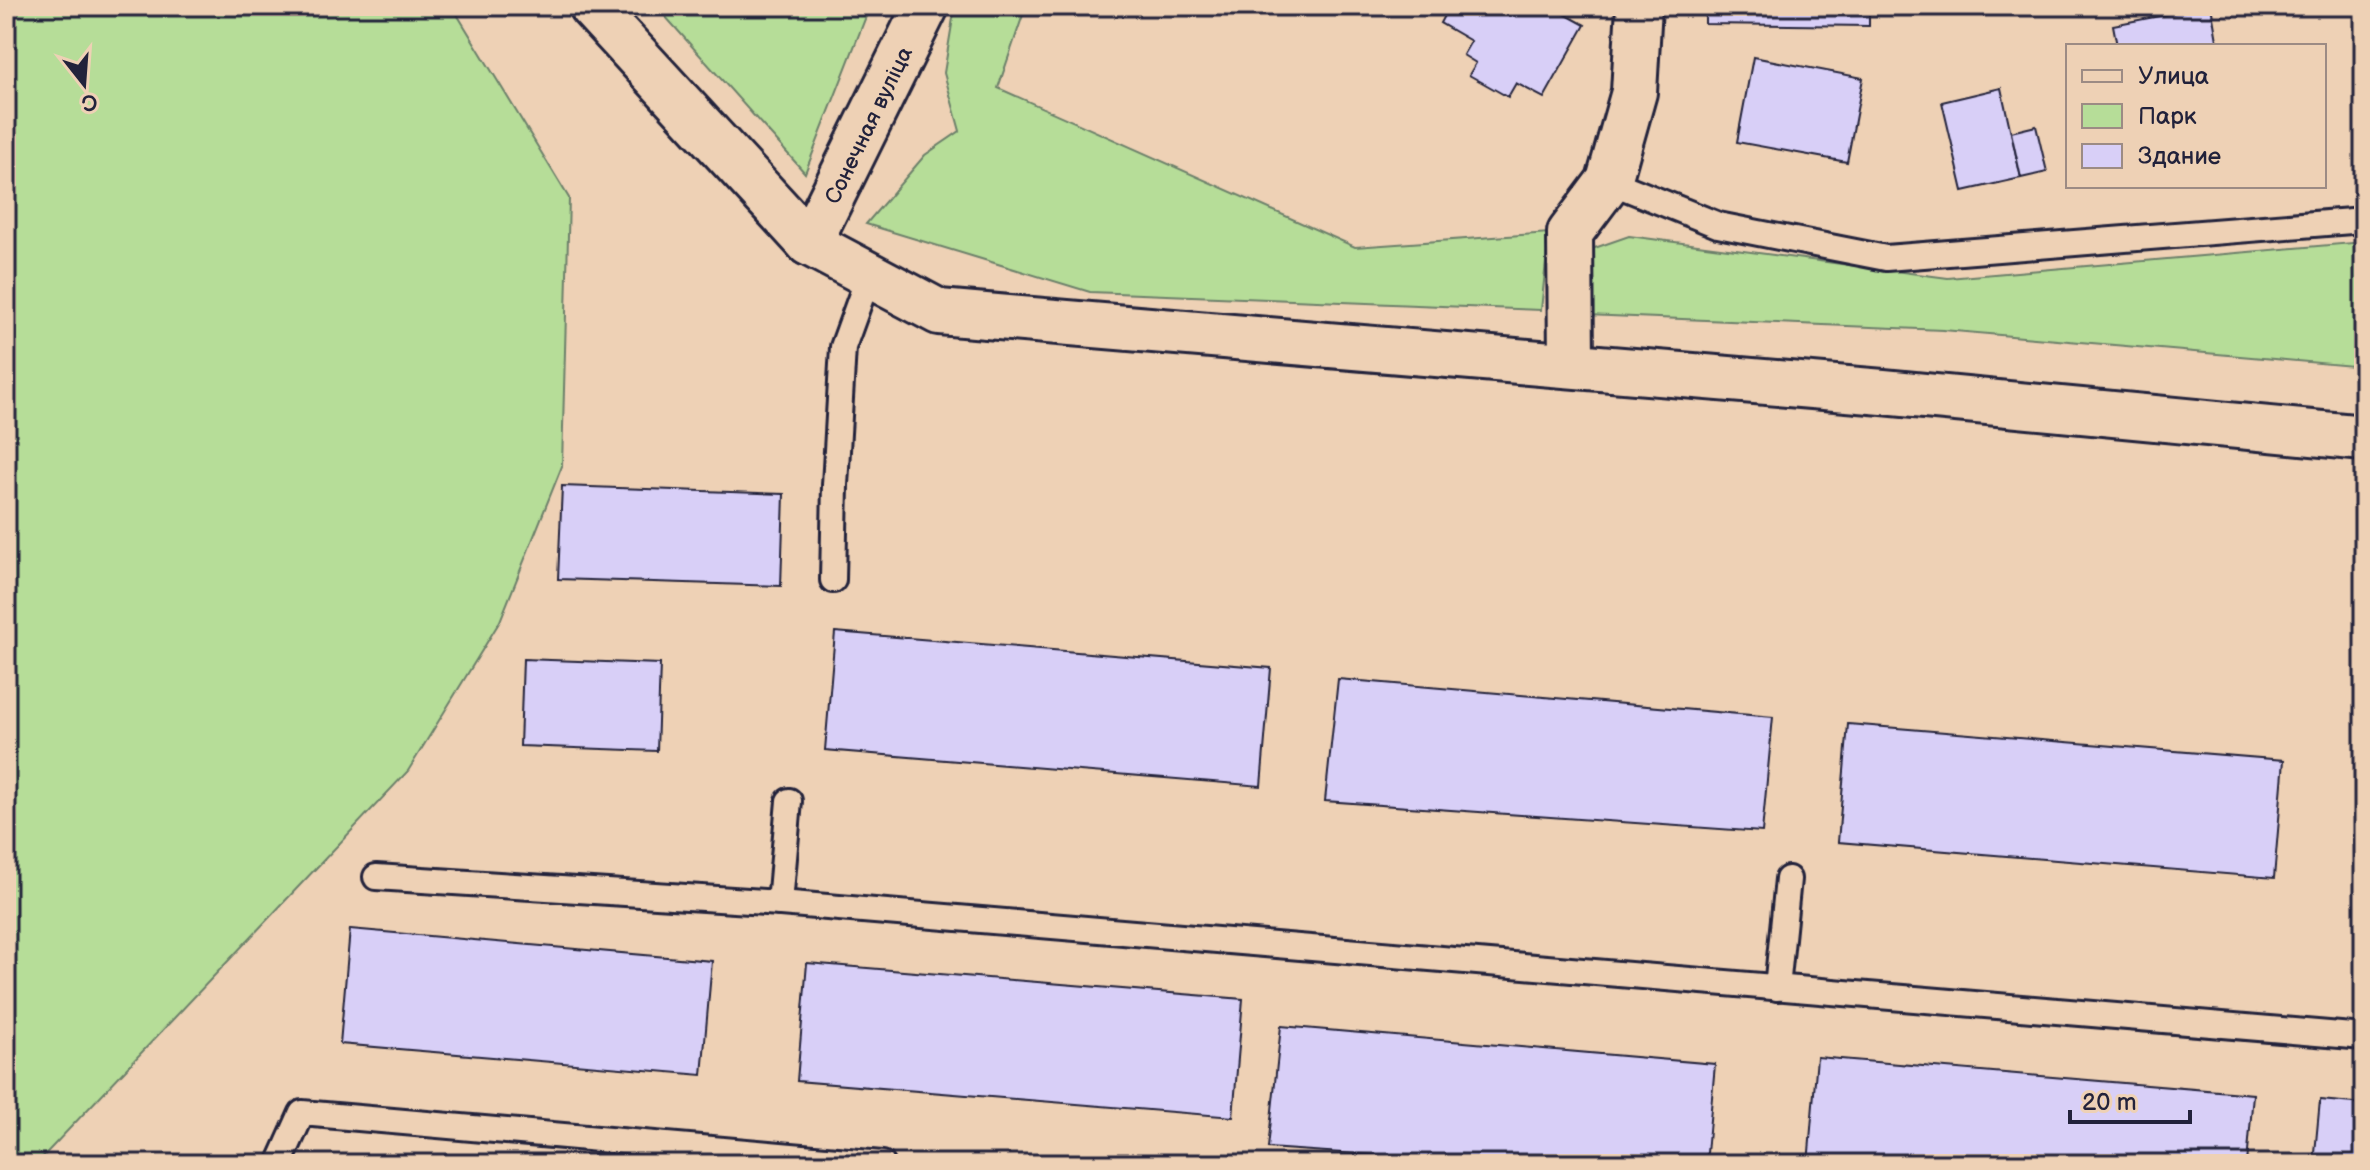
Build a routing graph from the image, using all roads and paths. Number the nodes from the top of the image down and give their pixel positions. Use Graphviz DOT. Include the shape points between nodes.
graph roads {
  1 [pos="591,6"];
  2 [pos="926,6"];
  3 [pos="1639,6"];
  4 [pos="1609,181"];
  5 [pos="2364,220"];
  6 [pos="809,243"];
  7 [pos="869,275"];
  8 [pos="1571,364"];
  9 [pos="2364,438"];
  10 [pos="833,580"];
  11 [pos="789,801"];
  12 [pos="376,877"];
  13 [pos="1788,879"];
  14 [pos="780,903"];
  15 [pos="1777,988"];
  16 [pos="2364,1037"];
  17 [pos="753,1158"];
  18 [pos="279,1164"];
  19 [pos="882,1164"];
  1 -- 6 [label="main road"];
  2 -- 6 [label="main road, Сонечная вуліца"];
  3 -- 4 [label="main road" via="1634,92"];
  4 -- 5 [label="lane" via="1718,225 1886,258"];
  4 -- 8 [label="main road" via="1570,233"];
  6 -- 7 [label="main road"];
  7 -- 8 [label="main road" via="939,312"];
  7 -- 10 [label="lane" via="843,347"];
  8 -- 9 [label="main road"];
  11 -- 14 [label="lane"];
  12 -- 14 [label="lane"];
  13 -- 15 [label="lane"];
  14 -- 15 [label="lane"];
  15 -- 16 [label="lane"];
  17 -- 18 [label="lane" via="302,1113"];
  17 -- 19 [label="lane"];
}
